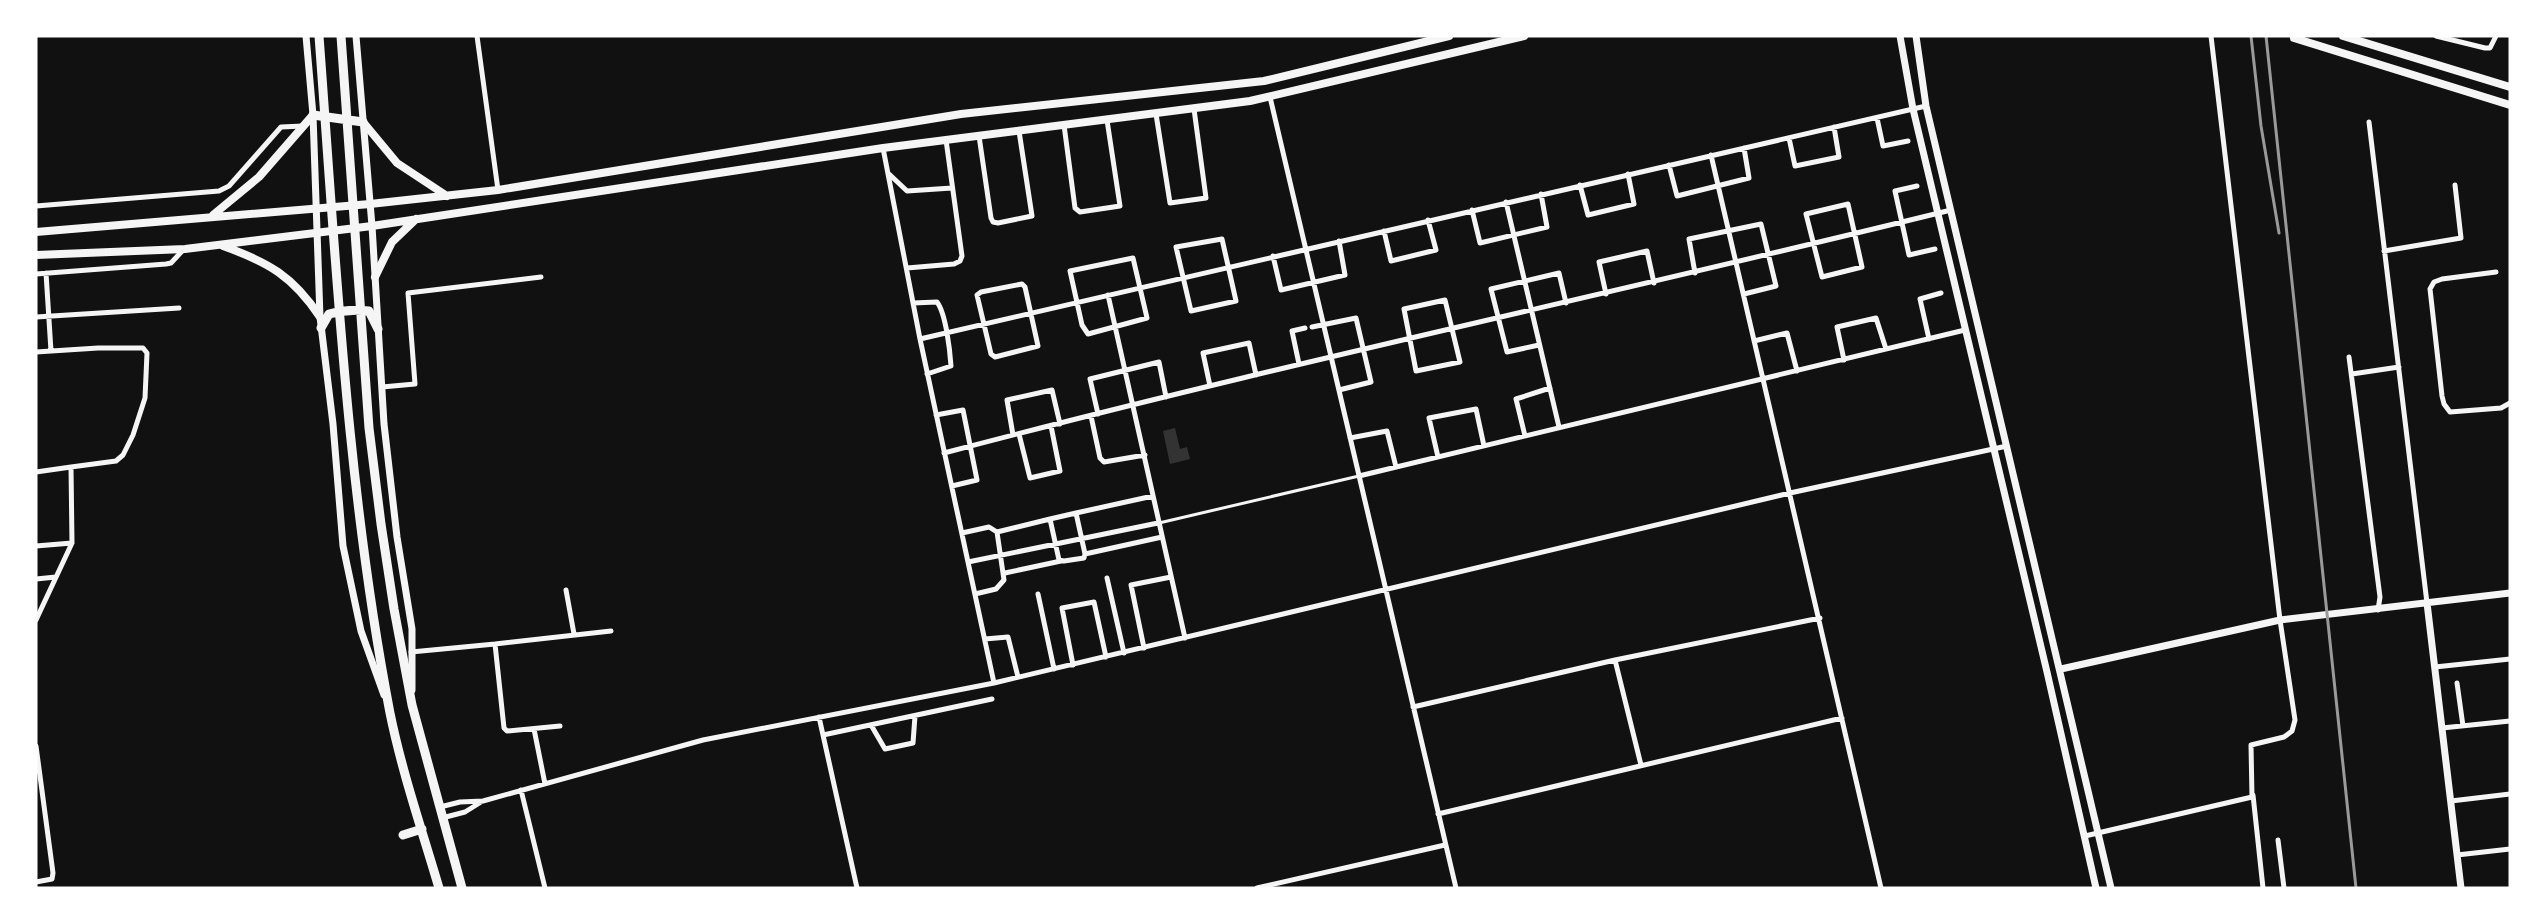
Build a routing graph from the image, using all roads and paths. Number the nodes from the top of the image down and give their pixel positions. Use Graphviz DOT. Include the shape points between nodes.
graph roads {
  1 [pos="306,36"];
  2 [pos="319,36"];
  3 [pos="341,36"];
  4 [pos="356,36"];
  5 [pos="477,36"];
  6 [pos="1449,36"];
  7 [pos="1524,36"];
  8 [pos="1900,36"];
  9 [pos="1916,36"];
  10 [pos="2211,36"];
  11 [pos="2343,36"];
  12 [pos="2436,36"];
  13 [pos="2496,36"];
  14 [pos="2294,38"];
  15 [pos="2510,87"];
  16 [pos="1270,97"];
  17 [pos="2510,105"];
  18 [pos="1926,106"];
  19 [pos="1194,109"];
  20 [pos="1912,110"];
  21 [pos="1156,114"];
  22 [pos="313,115"];
  23 [pos="1877,118"];
  24 [pos="1107,120"];
  25 [pos="363,122"];
  26 [pos="2369,122"];
  27 [pos="1064,125"];
  28 [pos="303,126"];
  29 [pos="1834,128"];
  30 [pos="1018,131"];
  31 [pos="979,135"];
  32 [pos="1789,138"];
  33 [pos="946,140"];
  34 [pos="1908,141"];
  35 [pos="884,148"];
  36 [pos="1744,148"];
  37 [pos="1711,155"];
  38 [pos="1669,165"];
  39 [pos="888,173"];
  40 [pos="1628,174"];
  41 [pos="1580,185"];
  42 [pos="2455,185"];
  43 [pos="1718,186"];
  44 [pos="1917,186"];
  45 [pos="952,188"];
  46 [pos="498,190"];
  47 [pos="1541,194"];
  48 [pos="447,196"];
  49 [pos="1506,202"];
  50 [pos="370,204"];
  51 [pos="36,206"];
  52 [pos="315,207"];
  53 [pos="1472,210"];
  54 [pos="1951,210"];
  55 [pos="1937,214"];
  56 [pos="212,216"];
  57 [pos="417,218"];
  58 [pos="1428,220"];
  59 [pos="1901,223"];
  60 [pos="372,226"];
  61 [pos="1384,231"];
  62 [pos="1729,231"];
  63 [pos="36,232"];
  64 [pos="318,232"];
  65 [pos="1854,234"];
  66 [pos="1513,235"];
  67 [pos="1339,241"];
  68 [pos="1813,244"];
  69 [pos="220,245"];
  70 [pos="184,249"];
  71 [pos="1306,249"];
  72 [pos="1935,249"];
  73 [pos="2384,251"];
  74 [pos="36,255"];
  75 [pos="1769,255"];
  76 [pos="1274,256"];
  77 [pos="1736,264"];
  78 [pos="1229,267"];
  79 [pos="907,268"];
  80 [pos="2496,272"];
  81 [pos="46,273"];
  82 [pos="1695,273"];
  83 [pos="36,274"];
  84 [pos="375,277"];
  85 [pos="541,277"];
  86 [pos="1183,278"];
  87 [pos="1524,281"];
  88 [pos="1314,282"];
  89 [pos="1654,283"];
  90 [pos="1140,287"];
  91 [pos="1941,293"];
  92 [pos="1606,294"];
  93 [pos="1744,294"];
  94 [pos="1108,295"];
  95 [pos="913,303"];
  96 [pos="1077,303"];
  97 [pos="1566,303"];
  98 [pos="179,308"];
  99 [pos="1531,311"];
  100 [pos="1031,313"];
  101 [pos="48,316"];
  102 [pos="36,317"];
  103 [pos="320,317"];
  104 [pos="1498,319"];
  105 [pos="983,324"];
  106 [pos="1324,325"];
  107 [pos="1116,327"];
  108 [pos="1312,327"];
  109 [pos="321,328"];
  110 [pos="1305,328"];
  111 [pos="378,329"];
  112 [pos="1453,329"];
  113 [pos="1965,330"];
  114 [pos="946,333"];
  115 [pos="920,339"];
  116 [pos="1409,339"];
  117 [pos="1929,339"];
  118 [pos="1754,340"];
  119 [pos="1539,345"];
  120 [pos="1364,349"];
  121 [pos="1886,349"];
  122 [pos="51,351"];
  123 [pos="36,352"];
  124 [pos="1331,356"];
  125 [pos="2349,357"];
  126 [pos="1844,360"];
  127 [pos="1299,364"];
  128 [pos="2398,368"];
  129 [pos="1126,370"];
  130 [pos="1797,371"];
  131 [pos="927,374"];
  132 [pos="2352,374"];
  133 [pos="1256,375"];
  134 [pos="1763,379"];
  135 [pos="1210,386"];
  136 [pos="382,387"];
  137 [pos="1550,388"];
  138 [pos="1339,390"];
  139 [pos="1166,397"];
  140 [pos="2510,403"];
  141 [pos="1134,405"];
  142 [pos="1098,414"];
  143 [pos="936,415"];
  144 [pos="1090,416"];
  145 [pos="1060,424"];
  146 [pos="1051,426"];
  147 [pos="1559,427"];
  148 [pos="1016,435"];
  149 [pos="1525,436"];
  150 [pos="1350,438"];
  151 [pos="971,446"];
  152 [pos="1484,446"];
  153 [pos="2007,446"];
  154 [pos="1994,449"];
  155 [pos="944,453"];
  156 [pos="1145,455"];
  157 [pos="1438,457"];
  158 [pos="71,467"];
  159 [pos="1396,467"];
  160 [pos="36,472"];
  161 [pos="1359,476"];
  162 [pos="952,486"];
  163 [pos="1790,493"];
  164 [pos="1153,496"];
  165 [pos="1076,513"];
  166 [pos="1050,519"];
  167 [pos="1158,523"];
  168 [pos="962,532"];
  169 [pos="998,532"];
  170 [pos="1162,537"];
  171 [pos="1082,540"];
  172 [pos="72,543"];
  173 [pos="36,546"];
  174 [pos="1055,546"];
  175 [pos="1085,554"];
  176 [pos="1001,556"];
  177 [pos="1061,561"];
  178 [pos="968,562"];
  179 [pos="1005,573"];
  180 [pos="56,577"];
  181 [pos="1171,577"];
  182 [pos="1107,578"];
  183 [pos="36,579"];
  184 [pos="566,590"];
  185 [pos="1386,590"];
  186 [pos="2510,593"];
  187 [pos="975,594"];
  188 [pos="1038,594"];
  189 [pos="2427,603"];
  190 [pos="2378,610"];
  191 [pos="1820,618"];
  192 [pos="36,620"];
  193 [pos="2280,620"];
  194 [pos="611,631"];
  195 [pos="574,634"];
  196 [pos="1185,638"];
  197 [pos="985,639"];
  198 [pos="495,644"];
  199 [pos="1144,648"];
  200 [pos="408,653"];
  201 [pos="1124,653"];
  202 [pos="1106,657"];
  203 [pos="2510,659"];
  204 [pos="1615,660"];
  205 [pos="1073,665"];
  206 [pos="2435,667"];
  207 [pos="1054,669"];
  208 [pos="2061,669"];
  209 [pos="2048,672"];
  210 [pos="1018,677"];
  211 [pos="994,683"];
  212 [pos="2457,683"];
  213 [pos="992,699"];
  214 [pos="1413,707"];
  215 [pos="391,715"];
  216 [pos="915,716"];
  217 [pos="819,717"];
  218 [pos="1842,718"];
  219 [pos="2510,721"];
  220 [pos="871,725"];
  221 [pos="560,726"];
  222 [pos="2463,726"];
  223 [pos="2442,728"];
  224 [pos="534,729"];
  225 [pos="823,735"];
  226 [pos="36,746"];
  227 [pos="1641,765"];
  228 [pos="39,773"];
  229 [pos="545,784"];
  230 [pos="521,790"];
  231 [pos="2510,794"];
  232 [pos="2253,795"];
  233 [pos="483,801"];
  234 [pos="2451,801"];
  235 [pos="440,807"];
  236 [pos="1438,814"];
  237 [pos="442,818"];
  238 [pos="422,830"];
  239 [pos="2098,833"];
  240 [pos="403,835"];
  241 [pos="2085,836"];
  242 [pos="2278,840"];
  243 [pos="1445,845"];
  244 [pos="2510,849"];
  245 [pos="2457,855"];
  246 [pos="36,882"];
  247 [pos="440,888"];
  248 [pos="462,888"];
  249 [pos="545,888"];
  250 [pos="857,888"];
  251 [pos="1257,888"];
  252 [pos="1456,888"];
  253 [pos="1881,888"];
  254 [pos="2096,888"];
  255 [pos="2111,888"];
  256 [pos="2263,888"];
  257 [pos="2284,888"];
  258 [pos="2461,888"];
  1 -- 22 [label="street"];
  2 -- 215 [label="main road" via="349,428 360,527"];
  3 -- 200 [label="main road" via="369,428 394,609"];
  4 -- 25 [label="street"];
  5 -- 46 [label="street"];
  6 -- 46 [label="main road" via="1264,81 961,114"];
  7 -- 16 [label="main road"];
  8 -- 20 [label="street"];
  9 -- 18 [label="street"];
  10 -- 193 [label="street"];
  11 -- 15 [label="main road"];
  12 -- 13 [label="street" via="2485,48 2490,48"];
  14 -- 17 [label="main road"];
  16 -- 19 [label="main road"];
  16 -- 71 [label="street"];
  18 -- 20 [label="street"];
  18 -- 54 [label="street"];
  19 -- 21 [label="main road"];
  19 -- 21 [label="street" via="1206,198 1199,200 1170,203"];
  20 -- 23 [label="street"];
  20 -- 55 [label="street"];
  21 -- 24 [label="main road"];
  22 -- 25 [label="main road"];
  22 -- 28 [label="main road"];
  22 -- 52 [label="street"];
  23 -- 29 [label="street"];
  23 -- 34 [label="street" via="1883,146"];
  24 -- 27 [label="main road"];
  24 -- 27 [label="street" via="1120,206 1080,212 1075,208"];
  25 -- 48 [label="main road" via="398,163"];
  25 -- 50 [label="street"];
  26 -- 73 [label="street"];
  27 -- 30 [label="main road"];
  28 -- 51 [label="street" via="281,127 229,186 219,190"];
  28 -- 56 [label="main road" via="259,177"];
  29 -- 32 [label="street"];
  29 -- 32 [label="street" via="1839,156 1795,166"];
  30 -- 31 [label="main road"];
  30 -- 31 [label="street" via="1032,216 998,223 991,218"];
  31 -- 33 [label="main road"];
  32 -- 36 [label="street"];
  33 -- 35 [label="main road"];
  33 -- 45 [label="street"];
  35 -- 39 [label="street"];
  35 -- 57 [label="main road"];
  36 -- 37 [label="street"];
  36 -- 43 [label="street" via="1749,178"];
  37 -- 38 [label="street"];
  37 -- 43 [label="street"];
  38 -- 40 [label="street"];
  38 -- 43 [label="street" via="1677,196"];
  39 -- 45 [label="street" via="907,191"];
  39 -- 79 [label="street"];
  40 -- 41 [label="street"];
  40 -- 41 [label="street" via="1634,204 1611,210 1588,215"];
  41 -- 47 [label="street"];
  42 -- 73 [label="street" via="2461,238"];
  43 -- 62 [label="street"];
  44 -- 59 [label="street" via="1895,191"];
  45 -- 79 [label="street" via="960,261"];
  46 -- 48 [label="main road"];
  47 -- 49 [label="street"];
  47 -- 66 [label="street" via="1547,227"];
  48 -- 50 [label="main road"];
  49 -- 53 [label="street"];
  49 -- 66 [label="street"];
  50 -- 52 [label="main road"];
  50 -- 60 [label="street"];
  52 -- 56 [label="main road"];
  52 -- 64 [label="street"];
  53 -- 58 [label="street"];
  53 -- 66 [label="street" via="1480,243"];
  54 -- 55 [label="street"];
  54 -- 153 [label="street"];
  55 -- 59 [label="street"];
  55 -- 113 [label="street"];
  56 -- 63 [label="main road"];
  57 -- 60 [label="main road"];
  57 -- 84 [label="main road" via="392,242"];
  58 -- 61 [label="street"];
  58 -- 61 [label="street" via="1436,250 1391,261"];
  59 -- 65 [label="street"];
  59 -- 72 [label="street" via="1910,255"];
  60 -- 64 [label="main road"];
  60 -- 84 [label="street"];
  61 -- 67 [label="street"];
  62 -- 75 [label="street" via="1761,224"];
  62 -- 77 [label="street"];
  62 -- 82 [label="street" via="1689,239"];
  64 -- 69 [label="main road"];
  64 -- 103 [label="street"];
  65 -- 68 [label="street"];
  65 -- 68 [label="street" via="1848,204 1806,214"];
  65 -- 68 [label="street" via="1862,267 1822,277"];
  66 -- 87 [label="street"];
  67 -- 71 [label="street"];
  67 -- 88 [label="street" via="1345,275"];
  68 -- 75 [label="street"];
  69 -- 70 [label="main road"];
  69 -- 103 [label="main road" via="268,264 289,278"];
  70 -- 74 [label="main road"];
  70 -- 81 [label="street" via="166,264"];
  71 -- 76 [label="street"];
  71 -- 88 [label="street"];
  73 -- 128 [label="street"];
  75 -- 77 [label="street"];
  75 -- 93 [label="street" via="1776,286"];
  76 -- 78 [label="street"];
  76 -- 88 [label="street" via="1281,290"];
  77 -- 82 [label="street"];
  77 -- 93 [label="street"];
  78 -- 86 [label="street"];
  78 -- 86 [label="street" via="1222,239 1176,247"];
  78 -- 86 [label="street" via="1236,301 1191,311"];
  79 -- 95 [label="street"];
  80 -- 140 [label="street" via="2442,279 2430,289 2442,396 2447,410 2501,408"];
  81 -- 83 [label="street"];
  81 -- 101 [label="street"];
  82 -- 89 [label="street"];
  84 -- 111 [label="street"];
  85 -- 136 [label="street" via="408,293 415,384"];
  86 -- 90 [label="street"];
  87 -- 97 [label="street" via="1559,273"];
  87 -- 99 [label="street"];
  87 -- 104 [label="street" via="1491,289"];
  88 -- 106 [label="street"];
  89 -- 92 [label="street"];
  89 -- 92 [label="street" via="1647,251 1599,262"];
  90 -- 94 [label="street"];
  90 -- 96 [label="street" via="1133,258 1072,269 1069,274"];
  90 -- 107 [label="street" via="1147,318"];
  91 -- 117 [label="street" via="1920,298"];
  92 -- 97 [label="street"];
  93 -- 118 [label="street"];
  94 -- 96 [label="street"];
  94 -- 107 [label="street"];
  95 -- 114 [label="street" via="937,302"];
  95 -- 115 [label="street"];
  96 -- 100 [label="street"];
  96 -- 107 [label="street" via="1088,334"];
  97 -- 99 [label="street"];
  98 -- 101 [label="street"];
  99 -- 104 [label="street"];
  99 -- 119 [label="street"];
  100 -- 105 [label="street"];
  100 -- 105 [label="street" via="1022,284 990,290 977,295"];
  100 -- 105 [label="street" via="1038,346 1009,354 991,354"];
  101 -- 102 [label="street"];
  101 -- 122 [label="street"];
  103 -- 109 [label="street"];
  104 -- 112 [label="street"];
  104 -- 119 [label="street" via="1507,352"];
  105 -- 114 [label="street"];
  106 -- 108 [label="street"];
  106 -- 120 [label="street" via="1356,318"];
  106 -- 124 [label="street"];
  107 -- 129 [label="street"];
  109 -- 111 [label="main road" via="329,314 357,310 369,311"];
  109 -- 215 [label="street" via="343,546 361,631"];
  110 -- 127 [label="street" via="1292,331"];
  111 -- 136 [label="street"];
  112 -- 116 [label="street"];
  112 -- 116 [label="street" via="1445,300 1404,309"];
  112 -- 116 [label="street" via="1460,362 1416,371"];
  113 -- 117 [label="street"];
  113 -- 154 [label="street"];
  114 -- 115 [label="street"];
  114 -- 131 [label="street" via="951,366"];
  115 -- 131 [label="street"];
  116 -- 120 [label="street"];
  117 -- 121 [label="street"];
  118 -- 130 [label="street" via="1787,333"];
  118 -- 134 [label="street"];
  119 -- 137 [label="street"];
  120 -- 124 [label="street"];
  120 -- 138 [label="street" via="1371,382"];
  121 -- 126 [label="street"];
  121 -- 126 [label="street" via="1876,318 1837,327"];
  122 -- 123 [label="street"];
  122 -- 158 [label="street" via="143,348 147,353 145,398 123,455 116,461"];
  124 -- 127 [label="street"];
  124 -- 138 [label="street"];
  125 -- 132 [label="street"];
  126 -- 130 [label="street"];
  127 -- 133 [label="street"];
  128 -- 132 [label="street"];
  128 -- 189 [label="street"];
  129 -- 139 [label="street" via="1159,362"];
  129 -- 141 [label="street"];
  129 -- 142 [label="street" via="1090,379"];
  130 -- 134 [label="street"];
  131 -- 143 [label="street"];
  132 -- 190 [label="street" via="2380,597"];
  133 -- 135 [label="street"];
  133 -- 135 [label="street" via="1249,343 1203,353"];
  134 -- 147 [label="street"];
  134 -- 163 [label="street"];
  135 -- 139 [label="street"];
  136 -- 200 [label="street" via="395,526 412,629"];
  137 -- 147 [label="street"];
  137 -- 149 [label="street" via="1516,399"];
  138 -- 150 [label="street"];
  139 -- 141 [label="street"];
  141 -- 142 [label="street"];
  141 -- 156 [label="street"];
  142 -- 144 [label="street"];
  143 -- 151 [label="street" via="963,410"];
  143 -- 155 [label="street"];
  144 -- 145 [label="street"];
  144 -- 156 [label="street" via="1104,462"];
  145 -- 146 [label="street"];
  145 -- 148 [label="street" via="1052,390 1007,400"];
  146 -- 148 [label="street"];
  146 -- 148 [label="street" via="1060,471 1030,478"];
  147 -- 149 [label="street"];
  148 -- 151 [label="street"];
  149 -- 152 [label="street"];
  150 -- 159 [label="street" via="1387,430"];
  150 -- 161 [label="street"];
  151 -- 155 [label="street"];
  151 -- 162 [label="street" via="977,480"];
  152 -- 157 [label="street"];
  152 -- 157 [label="street" via="1476,409 1429,418"];
  153 -- 154 [label="street"];
  153 -- 208 [label="street"];
  154 -- 163 [label="street"];
  154 -- 209 [label="street"];
  155 -- 162 [label="street"];
  156 -- 164 [label="street"];
  157 -- 159 [label="street"];
  158 -- 160 [label="street"];
  158 -- 172 [label="street"];
  159 -- 161 [label="street"];
  161 -- 167 [label="lane"];
  161 -- 185 [label="street"];
  162 -- 168 [label="street"];
  163 -- 185 [label="street"];
  163 -- 191 [label="street"];
  164 -- 165 [label="street"];
  164 -- 167 [label="street"];
  165 -- 166 [label="street"];
  165 -- 171 [label="street"];
  166 -- 169 [label="street"];
  166 -- 174 [label="street"];
  167 -- 170 [label="street"];
  167 -- 171 [label="street"];
  168 -- 169 [label="street" via="989,527"];
  168 -- 178 [label="street"];
  169 -- 176 [label="street"];
  170 -- 175 [label="street"];
  170 -- 181 [label="street"];
  171 -- 174 [label="street"];
  171 -- 175 [label="street"];
  172 -- 173 [label="street"];
  172 -- 180 [label="street"];
  174 -- 176 [label="street"];
  174 -- 177 [label="street"];
  175 -- 177 [label="street" via="1084,558"];
  176 -- 178 [label="street"];
  176 -- 179 [label="street"];
  177 -- 179 [label="street"];
  178 -- 187 [label="street"];
  179 -- 187 [label="street" via="1000,588"];
  180 -- 183 [label="street"];
  180 -- 192 [label="street"];
  181 -- 196 [label="street"];
  181 -- 199 [label="street" via="1131,585"];
  182 -- 201 [label="street"];
  184 -- 195 [label="street"];
  185 -- 196 [label="street"];
  185 -- 214 [label="street"];
  186 -- 189 [label="street"];
  187 -- 197 [label="street"];
  188 -- 207 [label="street"];
  189 -- 190 [label="street"];
  189 -- 206 [label="street"];
  190 -- 193 [label="street"];
  191 -- 204 [label="street"];
  191 -- 218 [label="street"];
  193 -- 208 [label="street"];
  193 -- 232 [label="street" via="2295,720 2292,731 2284,737 2251,745"];
  194 -- 195 [label="street"];
  195 -- 198 [label="street"];
  196 -- 199 [label="street"];
  197 -- 210 [label="street" via="1008,637"];
  197 -- 211 [label="street"];
  198 -- 200 [label="street"];
  198 -- 224 [label="street" via="503,726 507,731"];
  199 -- 201 [label="street"];
  200 -- 235 [label="main road" via="412,705"];
  201 -- 202 [label="street"];
  202 -- 205 [label="street"];
  202 -- 205 [label="street" via="1094,602 1062,608"];
  203 -- 206 [label="street"];
  204 -- 214 [label="street"];
  204 -- 227 [label="street"];
  205 -- 207 [label="street"];
  206 -- 223 [label="street"];
  207 -- 210 [label="street"];
  208 -- 209 [label="street"];
  208 -- 239 [label="street"];
  209 -- 241 [label="street"];
  210 -- 211 [label="street"];
  211 -- 217 [label="street"];
  212 -- 222 [label="street"];
  213 -- 216 [label="street"];
  214 -- 236 [label="street"];
  215 -- 238 [label="main road"];
  216 -- 220 [label="street"];
  216 -- 220 [label="street" via="913,743 885,749"];
  217 -- 225 [label="street"];
  217 -- 229 [label="street" via="703,740"];
  218 -- 227 [label="street"];
  218 -- 253 [label="street"];
  219 -- 222 [label="street"];
  220 -- 225 [label="street"];
  221 -- 224 [label="street"];
  222 -- 223 [label="street"];
  223 -- 234 [label="street"];
  224 -- 229 [label="street"];
  225 -- 250 [label="street"];
  226 -- 228 [label="street"];
  227 -- 236 [label="street"];
  228 -- 246 [label="street" via="53,876 48,881"];
  229 -- 230 [label="street"];
  230 -- 233 [label="street"];
  230 -- 249 [label="street"];
  231 -- 234 [label="street"];
  232 -- 239 [label="street"];
  232 -- 256 [label="street"];
  233 -- 235 [label="street"];
  233 -- 237 [label="street" via="465,812"];
  234 -- 245 [label="street"];
  235 -- 237 [label="main road"];
  236 -- 243 [label="street"];
  237 -- 248 [label="main road"];
  238 -- 240 [label="main road"];
  238 -- 247 [label="main road"];
  239 -- 241 [label="street"];
  239 -- 255 [label="street"];
  241 -- 254 [label="street"];
  242 -- 257 [label="street"];
  243 -- 251 [label="street"];
  243 -- 252 [label="street"];
  244 -- 245 [label="street"];
  245 -- 258 [label="street"];
}
